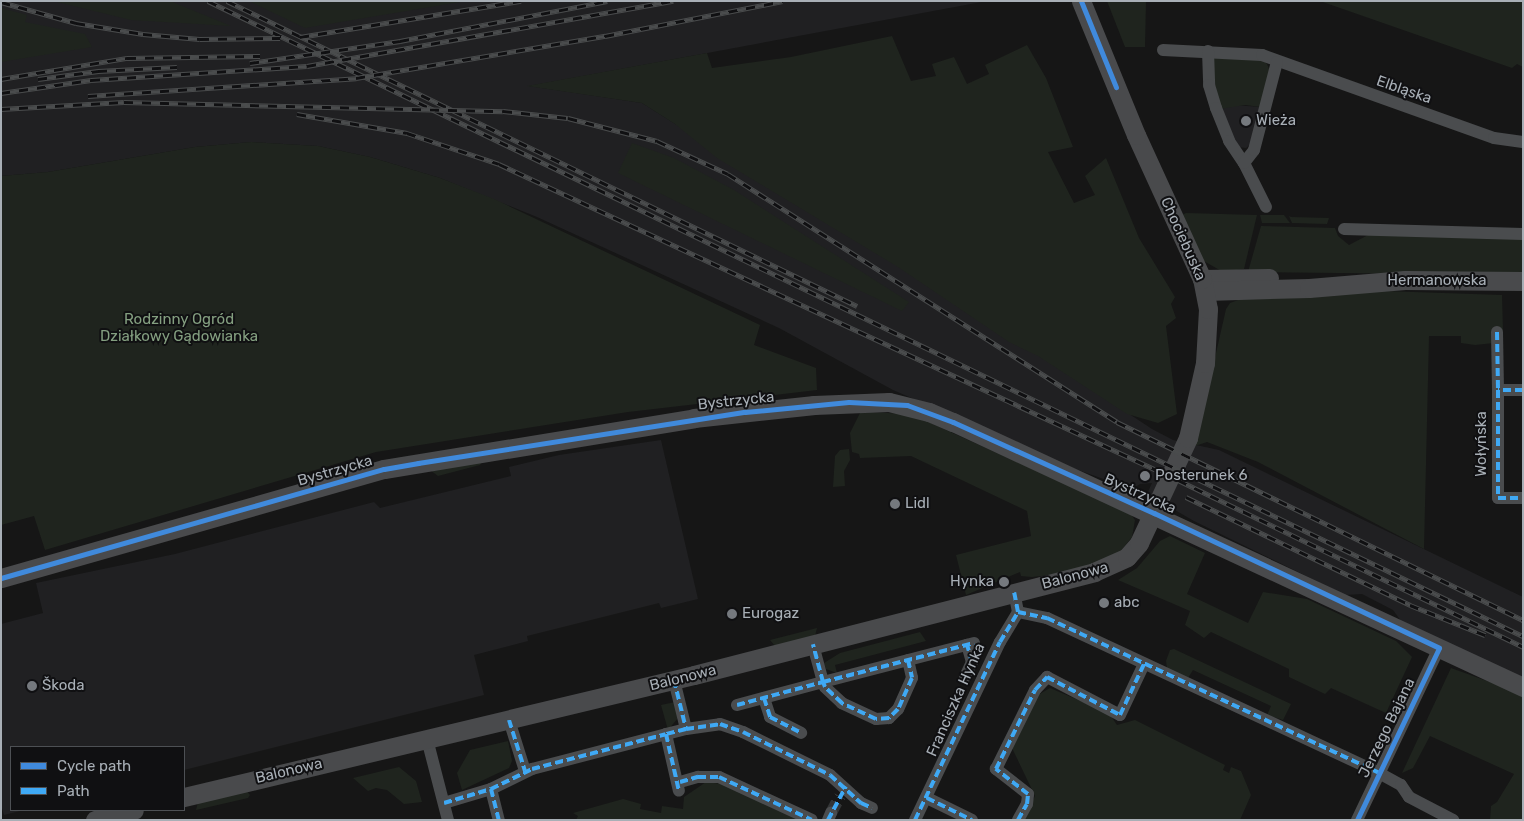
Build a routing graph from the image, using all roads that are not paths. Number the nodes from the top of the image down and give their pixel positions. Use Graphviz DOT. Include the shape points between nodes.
graph roads {
  1 [pos="1081,1"];
  2 [pos="1163,50"];
  3 [pos="1208,51"];
  4 [pos="1277,62"];
  5 [pos="1523,142"];
  6 [pos="1244,163"];
  7 [pos="1266,207"];
  8 [pos="1344,228"];
  9 [pos="1523,234"];
  10 [pos="1523,281"];
  11 [pos="1204,285"];
  12 [pos="1497,332"];
  13 [pos="1498,390"];
  14 [pos="1523,390"];
  15 [pos="1523,498"];
  16 [pos="1154,513"];
  17 [pos="1,578"];
  18 [pos="1014,592"];
  19 [pos="1018,612"];
  20 [pos="813,644"];
  21 [pos="1439,648"];
  22 [pos="908,660"];
  23 [pos="1144,664"];
  24 [pos="965,677"];
  25 [pos="674,680"];
  26 [pos="824,682"];
  27 [pos="1523,686"];
  28 [pos="764,698"];
  29 [pos="737,705"];
  30 [pos="509,720"];
  31 [pos="686,729"];
  32 [pos="801,733"];
  33 [pos="666,734"];
  34 [pos="427,739"];
  35 [pos="525,771"];
  36 [pos="1379,773"];
  37 [pos="491,789"];
  38 [pos="185,797"];
  39 [pos="927,798"];
  40 [pos="444,803"];
  41 [pos="872,808"];
  42 [pos="130,811"];
  43 [pos="95,820"];
  44 [pos="448,820"];
  45 [pos="499,820"];
  46 [pos="812,820"];
  47 [pos="915,820"];
  48 [pos="972,820"];
  49 [pos="1018,820"];
  50 [pos="1357,820"];
  51 [pos="1453,820"];
  1 -- 11 [label="street, Chociebuska" via="1140,144"];
  2 -- 3 [label="street, Elbląska"];
  3 -- 4 [label="street, Elbląska" via="1247,52"];
  3 -- 6 [label="street" via="1209,84 1216,108 1229,141"];
  4 -- 5 [label="street, Elbląska" via="1494,138"];
  4 -- 6 [label="street" via="1254,150"];
  6 -- 7 [label="street"];
  8 -- 9 [label="street"];
  10 -- 11 [label="street, Hermanowska" via="1352,283 1308,278"];
  11 -- 16 [label="street, Chociebuska" via="1208,326 1201,384 1188,438"];
  12 -- 13 [label="street"];
  13 -- 14 [label="street"];
  13 -- 15 [label="street, Wołyńska" via="1498,498"];
  16 -- 17 [label="street, Bystrzycka" via="930,412 889,402 849,402 694,418 384,469"];
  16 -- 18 [label="street, Balonowa" via="1135,549 1118,564"];
  16 -- 21 [label="street, Bystrzycka"];
  18 -- 19 [label="street"];
  18 -- 20 [label="street, Balonowa"];
  19 -- 23 [label="street" via="1047,618"];
  19 -- 39 [label="street, Franciszka Hynka" via="1000,642"];
  20 -- 25 [label="street, Balonowa"];
  20 -- 26 [label="street"];
  21 -- 27 [label="street, Bystrzycka"];
  21 -- 36 [label="street, Jerzego Bajana"];
  22 -- 24 [label="street" via="970,644 972,662"];
  22 -- 26 [label="street"];
  22 -- 26 [label="street" via="912,678 896,712 885,719 842,703"];
  23 -- 36 [label="street"];
  23 -- 49 [label="street" via="1120,715 1047,677 1035,690 996,769 1028,794 1027,804"];
  25 -- 30 [label="street, Balonowa"];
  25 -- 31 [label="street"];
  26 -- 28 [label="street"];
  28 -- 29 [label="street"];
  28 -- 32 [label="street" via="770,718"];
  30 -- 34 [label="street, Balonowa"];
  30 -- 35 [label="street"];
  31 -- 33 [label="street"];
  31 -- 41 [label="street" via="711,724 729,727 800,760"];
  33 -- 35 [label="street"];
  33 -- 46 [label="street" via="679,787 698,777 719,777"];
  34 -- 38 [label="street, Balonowa"];
  34 -- 40 [label="street"];
  35 -- 37 [label="street"];
  36 -- 50 [label="street, Jerzego Bajana"];
  36 -- 51 [label="street" via="1401,785 1409,796"];
  37 -- 40 [label="street"];
  37 -- 45 [label="street"];
  39 -- 47 [label="street, Franciszka Hynka"];
  39 -- 48 [label="street"];
  40 -- 44 [label="street"];
  42 -- 43 [label="street"];
}
